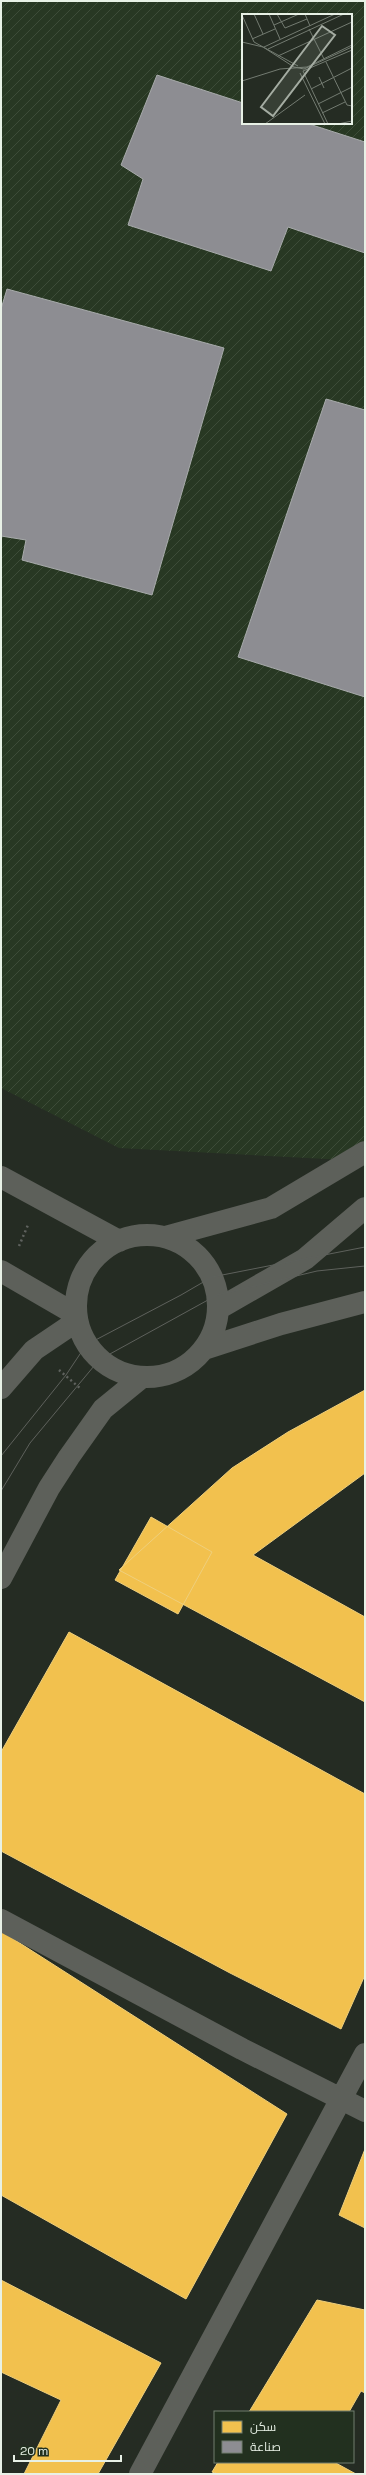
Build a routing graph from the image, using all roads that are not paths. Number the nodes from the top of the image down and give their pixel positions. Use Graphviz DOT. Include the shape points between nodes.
graph roads {
  1 [pos="365,1152"];
  2 [pos="1,1177"];
  3 [pos="365,1208"];
  4 [pos="165,1237"];
  5 [pos="119,1241"];
  6 [pos="3,1272"];
  7 [pos="365,1302"];
  8 [pos="218,1309"];
  9 [pos="76,1318"];
  10 [pos="204,1349"];
  11 [pos="141,1378"];
  12 [pos="1,1388"];
  13 [pos="1,1578"];
  14 [pos="1,1920"];
  15 [pos="365,2054"];
  16 [pos="341,2099"];
  17 [pos="365,2111"];
  18 [pos="140,2474"];
  1 -- 4 [label="street" via="271,1208"];
  2 -- 5 [label="street"];
  3 -- 8 [label="street" via="305,1259"];
  4 -- 5 [label="street" via="142,1235"];
  4 -- 8 [label="street" via="184,1245 200,1259 212,1277 218,1295"];
  5 -- 9 [label="street" via="99,1253 84,1271 77,1292"];
  6 -- 9 [label="street"];
  7 -- 10 [label="street" via="281,1324"];
  8 -- 10 [label="street" via="214,1330"];
  9 -- 11 [label="street" via="86,1345 99,1360 119,1372"];
  9 -- 12 [label="street" via="34,1350"];
  10 -- 11 [label="street" via="187,1366 165,1376"];
  11 -- 13 [label="street" via="103,1409 49,1488"];
  14 -- 16 [label="street"];
  15 -- 16 [label="street"];
  16 -- 17 [label="street"];
  16 -- 18 [label="street"];
}
